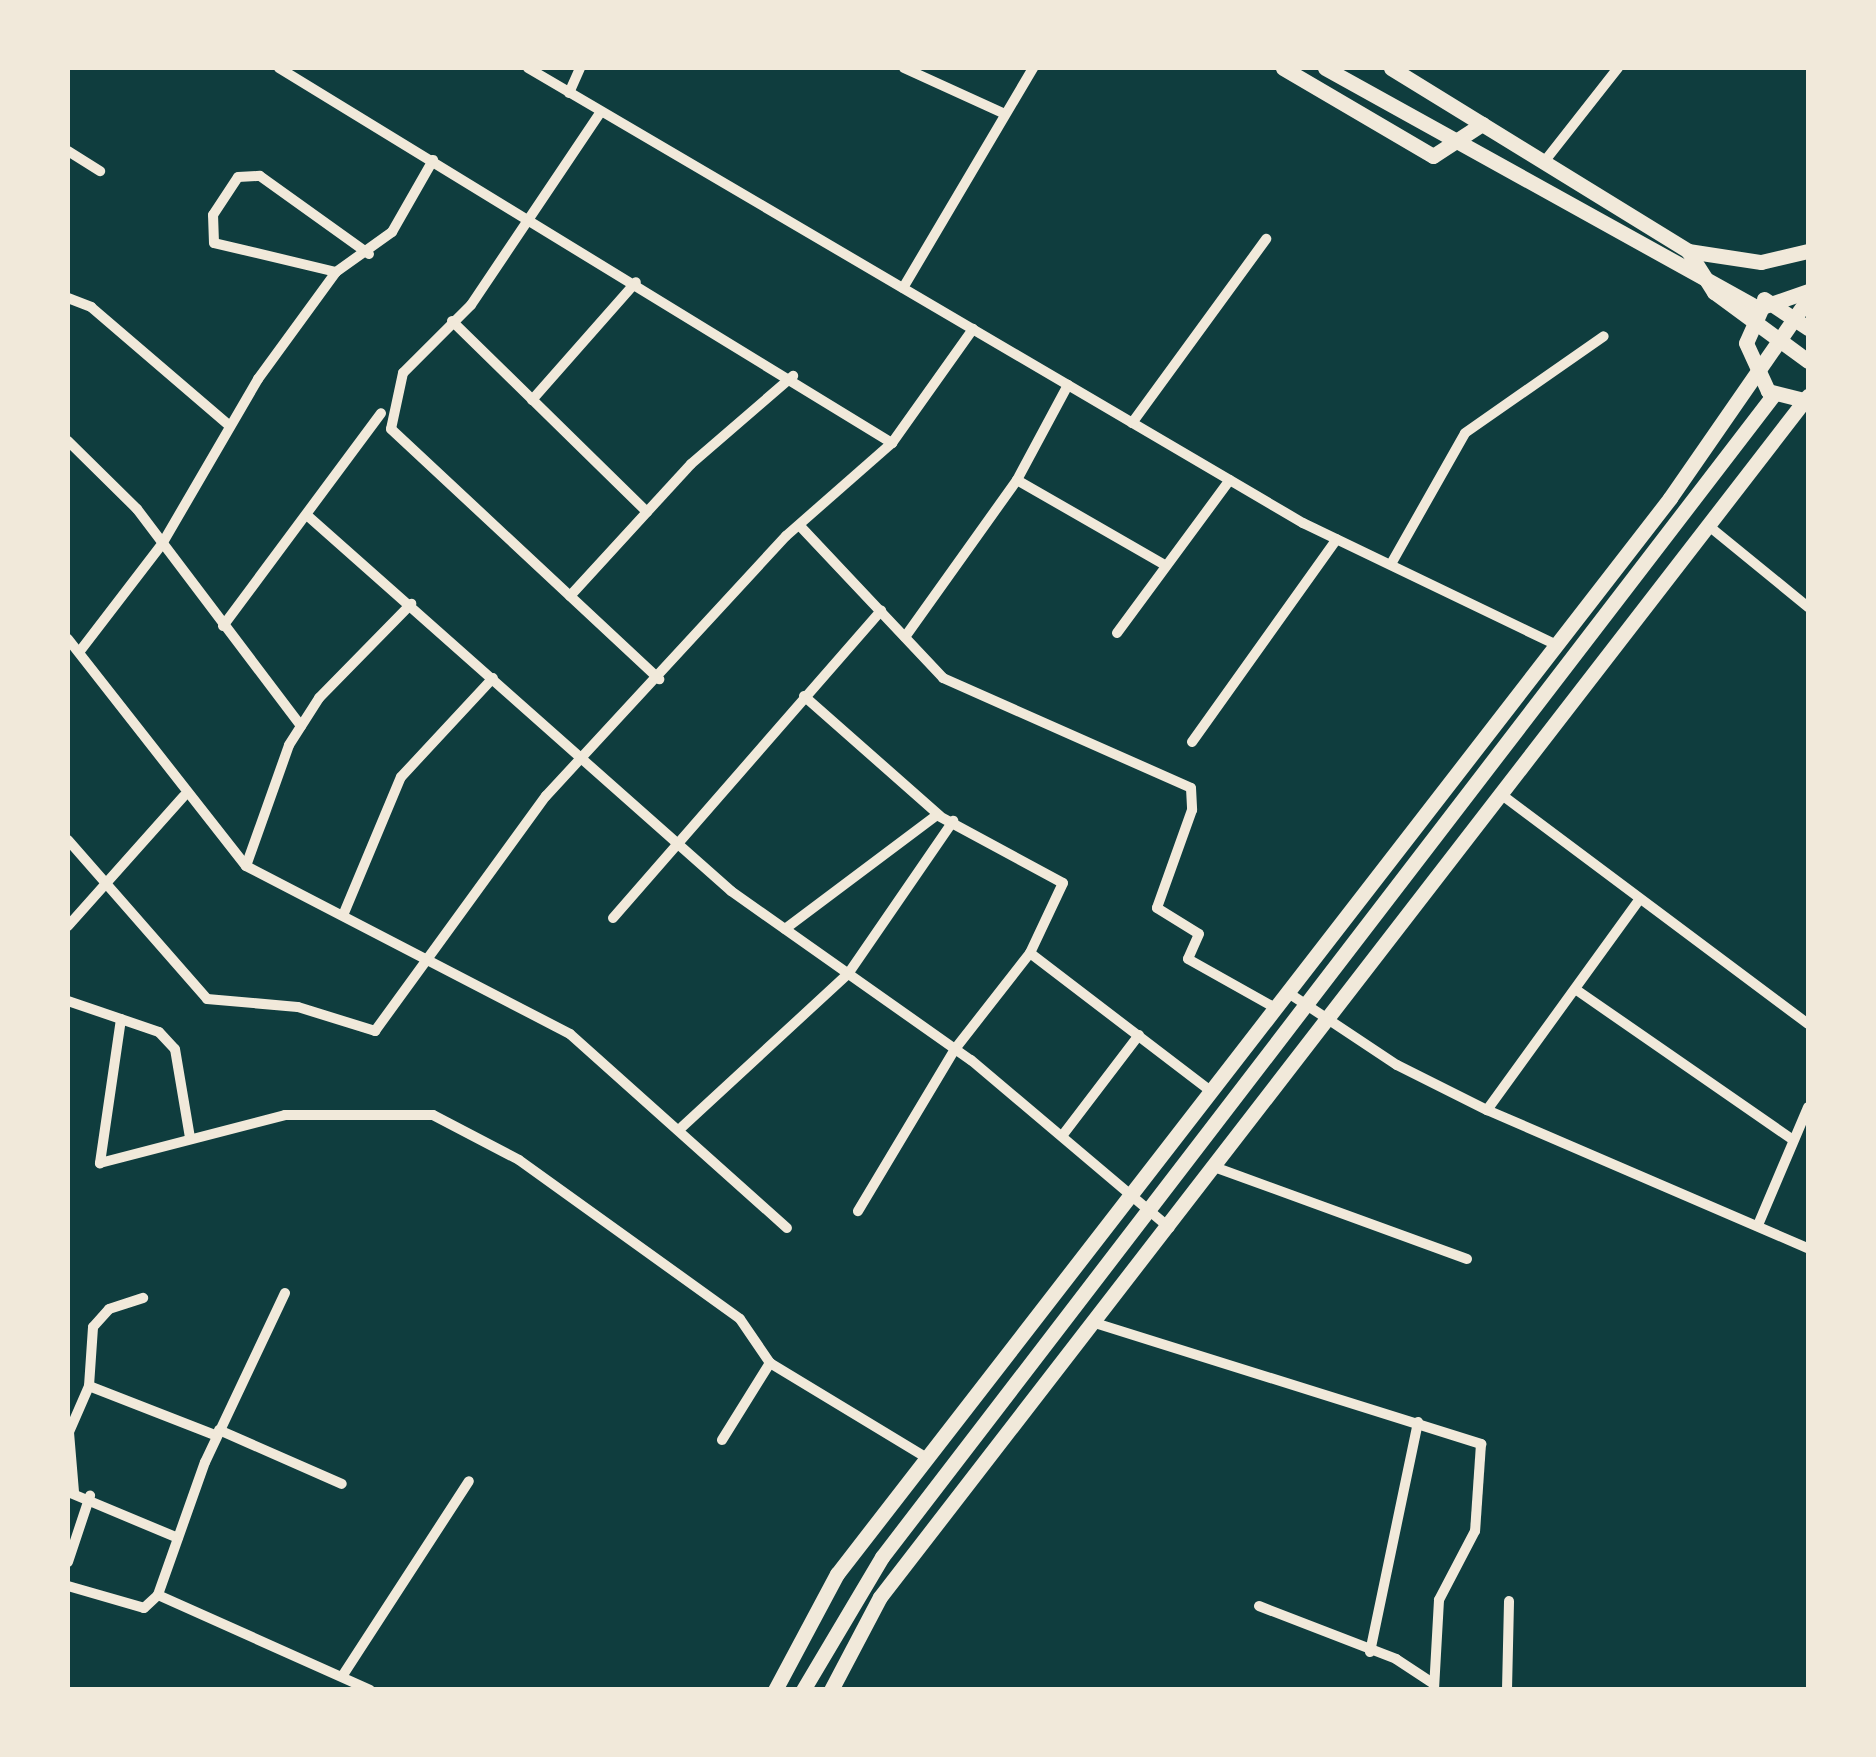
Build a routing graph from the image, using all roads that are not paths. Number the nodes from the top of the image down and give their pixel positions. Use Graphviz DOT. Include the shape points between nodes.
graph roads {
  1 [pos="279,68"];
  2 [pos="528,68"];
  3 [pos="580,68"];
  4 [pos="904,68"];
  5 [pos="1034,68"];
  6 [pos="1283,68"];
  7 [pos="1325,68"];
  8 [pos="1391,68"];
  9 [pos="1618,68"];
  10 [pos="569,93"];
  11 [pos="600,112"];
  12 [pos="1005,114"];
  13 [pos="1482,124"];
  14 [pos="68,152"];
  15 [pos="432,160"];
  16 [pos="1544,162"];
  17 [pos="100,172"];
  18 [pos="530,220"];
  19 [pos="1266,239"];
  20 [pos="1808,251"];
  21 [pos="369,254"];
  22 [pos="1692,265"];
  23 [pos="336,272"];
  24 [pos="636,282"];
  25 [pos="903,288"];
  26 [pos="1808,295"];
  27 [pos="68,298"];
  28 [pos="1760,309"];
  29 [pos="1792,316"];
  30 [pos="452,322"];
  31 [pos="1750,326"];
  32 [pos="1808,328"];
  33 [pos="973,329"];
  34 [pos="1604,336"];
  35 [pos="1776,339"];
  36 [pos="1808,362"];
  37 [pos="793,376"];
  38 [pos="1068,385"];
  39 [pos="1774,394"];
  40 [pos="1808,398"];
  41 [pos="532,400"];
  42 [pos="381,413"];
  43 [pos="1132,423"];
  44 [pos="230,426"];
  45 [pos="68,442"];
  46 [pos="892,443"];
  47 [pos="1018,480"];
  48 [pos="1230,480"];
  49 [pos="647,512"];
  50 [pos="309,518"];
  51 [pos="800,526"];
  52 [pos="1710,527"];
  53 [pos="1337,539"];
  54 [pos="162,544"];
  55 [pos="1163,564"];
  56 [pos="1391,564"];
  57 [pos="570,596"];
  58 [pos="411,604"];
  59 [pos="1808,606"];
  60 [pos="881,611"];
  61 [pos="223,626"];
  62 [pos="1117,633"];
  63 [pos="905,637"];
  64 [pos="68,638"];
  65 [pos="1556,644"];
  66 [pos="80,651"];
  67 [pos="493,678"];
  68 [pos="659,679"];
  69 [pos="804,696"];
  70 [pos="301,726"];
  71 [pos="1192,742"];
  72 [pos="585,761"];
  73 [pos="184,796"];
  74 [pos="1506,798"];
  75 [pos="940,816"];
  76 [pos="953,821"];
  77 [pos="68,840"];
  78 [pos="674,841"];
  79 [pos="246,866"];
  80 [pos="101,884"];
  81 [pos="1639,900"];
  82 [pos="344,913"];
  83 [pos="613,918"];
  84 [pos="68,926"];
  85 [pos="785,929"];
  86 [pos="426,953"];
  87 [pos="1030,953"];
  88 [pos="848,974"];
  89 [pos="1578,991"];
  90 [pos="1290,994"];
  91 [pos="68,1001"];
  92 [pos="1277,1009"];
  93 [pos="1329,1018"];
  94 [pos="120,1019"];
  95 [pos="1808,1024"];
  96 [pos="1140,1035"];
  97 [pos="956,1049"];
  98 [pos="1212,1092"];
  99 [pos="1808,1107"];
  100 [pos="1487,1110"];
  101 [pos="682,1127"];
  102 [pos="1062,1136"];
  103 [pos="190,1138"];
  104 [pos="1792,1139"];
  105 [pos="1217,1168"];
  106 [pos="1133,1193"];
  107 [pos="858,1211"];
  108 [pos="1758,1225"];
  109 [pos="786,1228"];
  110 [pos="1170,1228"];
  111 [pos="1808,1248"];
  112 [pos="1467,1260"];
  113 [pos="285,1293"];
  114 [pos="143,1298"];
  115 [pos="1095,1324"];
  116 [pos="770,1362"];
  117 [pos="89,1386"];
  118 [pos="1418,1422"];
  119 [pos="218,1433"];
  120 [pos="722,1440"];
  121 [pos="927,1458"];
  122 [pos="469,1481"];
  123 [pos="342,1484"];
  124 [pos="71,1492"];
  125 [pos="90,1496"];
  126 [pos="178,1538"];
  127 [pos="68,1562"];
  128 [pos="68,1586"];
  129 [pos="158,1594"];
  130 [pos="1508,1601"];
  131 [pos="1259,1606"];
  132 [pos="1370,1652"];
  133 [pos="343,1675"];
  134 [pos="1434,1687"];
  135 [pos="370,1690"];
  136 [pos="774,1690"];
  137 [pos="803,1690"];
  138 [pos="831,1690"];
  139 [pos="1507,1690"];
  1 -- 15 [label="street"];
  2 -- 10 [label="street"];
  3 -- 10 [label="street"];
  4 -- 12 [label="street"];
  5 -- 12 [label="street"];
  6 -- 13 [label="main road" via="1433,156"];
  7 -- 22 [label="main road"];
  8 -- 13 [label="main road"];
  9 -- 16 [label="street"];
  10 -- 11 [label="street"];
  11 -- 18 [label="street"];
  11 -- 25 [label="street"];
  12 -- 25 [label="street"];
  13 -- 16 [label="main road"];
  14 -- 17 [label="street"];
  15 -- 18 [label="street"];
  15 -- 21 [label="street"];
  16 -- 22 [label="main road"];
  18 -- 24 [label="street"];
  18 -- 30 [label="street"];
  19 -- 43 [label="street"];
  20 -- 22 [label="main road" via="1761,262"];
  21 -- 23 [label="street"];
  21 -- 23 [label="street" via="260,176 238,177 214,214 214,243"];
  22 -- 28 [label="main road"];
  22 -- 29 [label="main road"];
  22 -- 31 [label="main road"];
  22 -- 35 [label="main road"];
  23 -- 44 [label="street"];
  24 -- 37 [label="street"];
  24 -- 41 [label="street"];
  25 -- 33 [label="street"];
  26 -- 28 [label="main road"];
  26 -- 29 [label="main road"];
  27 -- 44 [label="street" via="91,307"];
  28 -- 31 [label="main road"];
  29 -- 32 [label="main road"];
  29 -- 35 [label="main road"];
  30 -- 41 [label="street"];
  30 -- 57 [label="street" via="403,373 392,430"];
  31 -- 39 [label="main road" via="1748,362"];
  33 -- 38 [label="street"];
  33 -- 46 [label="street"];
  34 -- 56 [label="street" via="1465,432"];
  35 -- 36 [label="main road"];
  35 -- 65 [label="main road"];
  37 -- 46 [label="street"];
  37 -- 49 [label="street"];
  38 -- 43 [label="street"];
  38 -- 47 [label="street"];
  39 -- 40 [label="main road"];
  39 -- 137 [label="main road" via="882,1557"];
  40 -- 52 [label="main road"];
  41 -- 49 [label="street"];
  42 -- 50 [label="street"];
  43 -- 48 [label="street"];
  44 -- 54 [label="street"];
  45 -- 54 [label="street"];
  46 -- 51 [label="street"];
  47 -- 55 [label="street"];
  47 -- 63 [label="street"];
  48 -- 53 [label="street"];
  48 -- 55 [label="street"];
  49 -- 57 [label="street"];
  50 -- 58 [label="street"];
  50 -- 61 [label="street"];
  51 -- 60 [label="street"];
  51 -- 68 [label="street"];
  52 -- 59 [label="street"];
  52 -- 74 [label="main road"];
  53 -- 56 [label="street"];
  53 -- 71 [label="street"];
  54 -- 61 [label="street"];
  54 -- 66 [label="street"];
  55 -- 62 [label="street"];
  56 -- 65 [label="street"];
  57 -- 68 [label="street"];
  58 -- 67 [label="street"];
  58 -- 70 [label="street"];
  60 -- 63 [label="street"];
  60 -- 69 [label="street"];
  61 -- 70 [label="street"];
  63 -- 92 [label="street" via="943,678 1191,788 1192,810 1157,908 1199,934 1188,960"];
  64 -- 66 [label="street"];
  65 -- 90 [label="main road"];
  66 -- 73 [label="street"];
  67 -- 72 [label="street"];
  67 -- 82 [label="street" via="401,777"];
  68 -- 72 [label="street"];
  69 -- 75 [label="street"];
  69 -- 78 [label="street"];
  70 -- 79 [label="street"];
  72 -- 78 [label="street"];
  72 -- 86 [label="street" via="546,796"];
  73 -- 79 [label="street"];
  73 -- 80 [label="street"];
  74 -- 81 [label="street"];
  74 -- 93 [label="main road"];
  75 -- 76 [label="street"];
  75 -- 85 [label="street"];
  76 -- 87 [label="street" via="1063,883"];
  76 -- 88 [label="street"];
  77 -- 80 [label="street"];
  78 -- 83 [label="street"];
  78 -- 85 [label="street"];
  79 -- 82 [label="street"];
  80 -- 84 [label="street"];
  80 -- 86 [label="street" via="207,999 298,1007 375,1031"];
  81 -- 89 [label="street"];
  81 -- 95 [label="street"];
  82 -- 86 [label="street"];
  85 -- 88 [label="street"];
  86 -- 101 [label="street" via="570,1034"];
  87 -- 96 [label="street"];
  87 -- 97 [label="street"];
  88 -- 97 [label="street"];
  88 -- 101 [label="street"];
  89 -- 100 [label="street"];
  89 -- 104 [label="street"];
  90 -- 92 [label="main road"];
  90 -- 93 [label="street"];
  91 -- 94 [label="street"];
  92 -- 98 [label="main road"];
  93 -- 100 [label="street"];
  93 -- 105 [label="main road"];
  94 -- 103 [label="street" via="159,1032 174,1049"];
  94 -- 103 [label="street" via="100,1163"];
  96 -- 98 [label="street"];
  96 -- 102 [label="street"];
  97 -- 102 [label="street"];
  97 -- 107 [label="street"];
  98 -- 106 [label="main road"];
  99 -- 104 [label="street"];
  100 -- 108 [label="street"];
  101 -- 109 [label="street"];
  102 -- 106 [label="street"];
  103 -- 116 [label="street" via="285,1115 401,1110 478,1133 740,1318"];
  104 -- 108 [label="street"];
  105 -- 110 [label="main road"];
  105 -- 112 [label="street"];
  106 -- 110 [label="street"];
  106 -- 121 [label="main road"];
  108 -- 111 [label="street"];
  110 -- 115 [label="main road"];
  113 -- 119 [label="street"];
  114 -- 117 [label="street" via="93,1326"];
  115 -- 118 [label="street"];
  115 -- 138 [label="main road" via="880,1597"];
  116 -- 120 [label="street"];
  116 -- 121 [label="street"];
  117 -- 119 [label="street"];
  117 -- 124 [label="street" via="69,1432"];
  118 -- 132 [label="street"];
  118 -- 134 [label="street" via="1474,1439 1483,1452 1476,1530 1439,1600"];
  119 -- 123 [label="street"];
  119 -- 126 [label="street"];
  121 -- 136 [label="main road" via="837,1574"];
  122 -- 133 [label="street"];
  124 -- 125 [label="street"];
  125 -- 126 [label="street"];
  125 -- 127 [label="street"];
  126 -- 129 [label="street"];
  128 -- 129 [label="street" via="144,1608"];
  129 -- 133 [label="street"];
  130 -- 139 [label="street"];
  131 -- 132 [label="street"];
  132 -- 134 [label="street"];
  133 -- 135 [label="street"];
}
